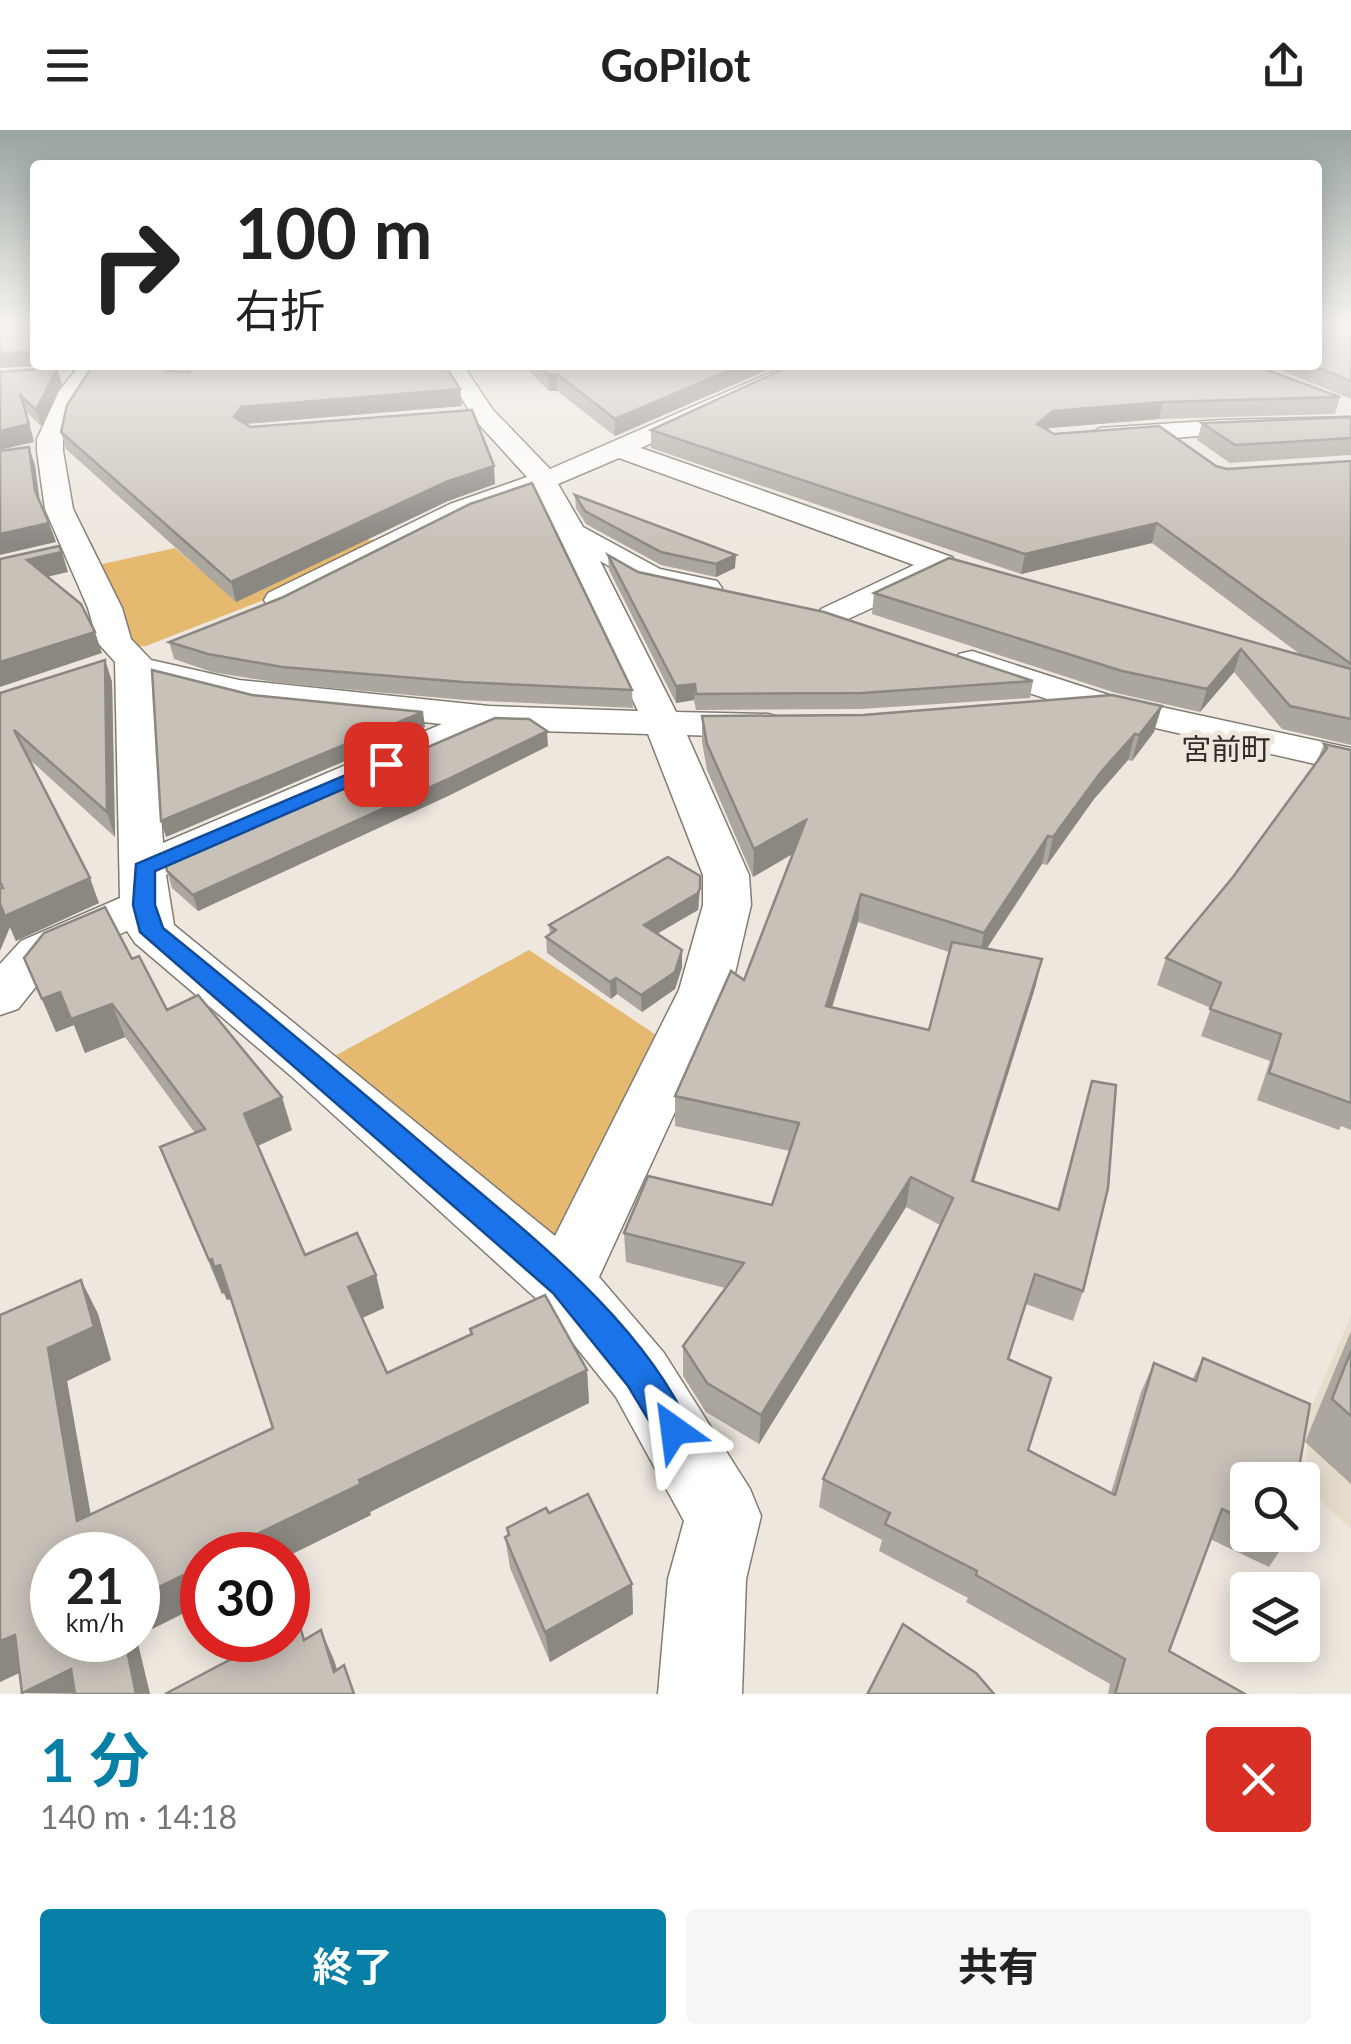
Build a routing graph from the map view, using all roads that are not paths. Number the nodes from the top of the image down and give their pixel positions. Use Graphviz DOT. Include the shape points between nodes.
graph roads {
  1 [pos="65,399"];
  2 [pos="466,399"];
  3 [pos="730,399"];
  4 [pos="1326,399"];
  5 [pos="1351,409"];
  6 [pos="1351,424"];
  7 [pos="1159,430"];
  8 [pos="1068,438"];
  9 [pos="618,449"];
  10 [pos="1191,453"];
  11 [pos="540,480"];
  12 [pos="572,533"];
  13 [pos="742,596"];
  14 [pos="796,608"];
  15 [pos="254,611"];
  16 [pos="833,616"];
  17 [pos="887,634"];
  18 [pos="942,652"];
  19 [pos="133,658"];
  20 [pos="1106,706"];
  21 [pos="1014,713"];
  22 [pos="489,718"];
  23 [pos="664,726"];
  24 [pos="809,726"];
  25 [pos="1351,760"];
  26 [pos="144,886"];
  27 [pos="0,997"];
  28 [pos="564,1283"];
  29 [pos="700,1694"];
  1 -- 19 [label="street" via="33,454 59,510 66,553 105,608 115,643"];
  2 -- 11 [label="street"];
  3 -- 9 [label="street"];
  4 -- 5 [label="street"];
  6 -- 7 [label="street"];
  7 -- 8 [label="street"];
  7 -- 10 [label="street"];
  9 -- 11 [label="street"];
  9 -- 16 [label="street" via="941,564"];
  11 -- 12 [label="street"];
  11 -- 15 [label="street" via="460,510"];
  12 -- 13 [label="street" via="650,576"];
  12 -- 23 [label="street"];
  14 -- 16 [label="street"];
  16 -- 17 [label="street"];
  18 -- 20 [label="street"];
  19 -- 22 [label="street" via="166,676 238,690"];
  19 -- 26 [label="street"];
  20 -- 21 [label="street"];
  20 -- 25 [label="street"];
  22 -- 23 [label="street"];
  22 -- 26 [label="street"];
  23 -- 24 [label="street"];
  23 -- 28 [label="street" via="726,875 727,904 705,990"];
  26 -- 27 [label="street" via="38,952"];
  26 -- 28 [label="street" via="152,932"];
  28 -- 29 [label="street" via="640,1375 722,1516 707,1579"];
}
